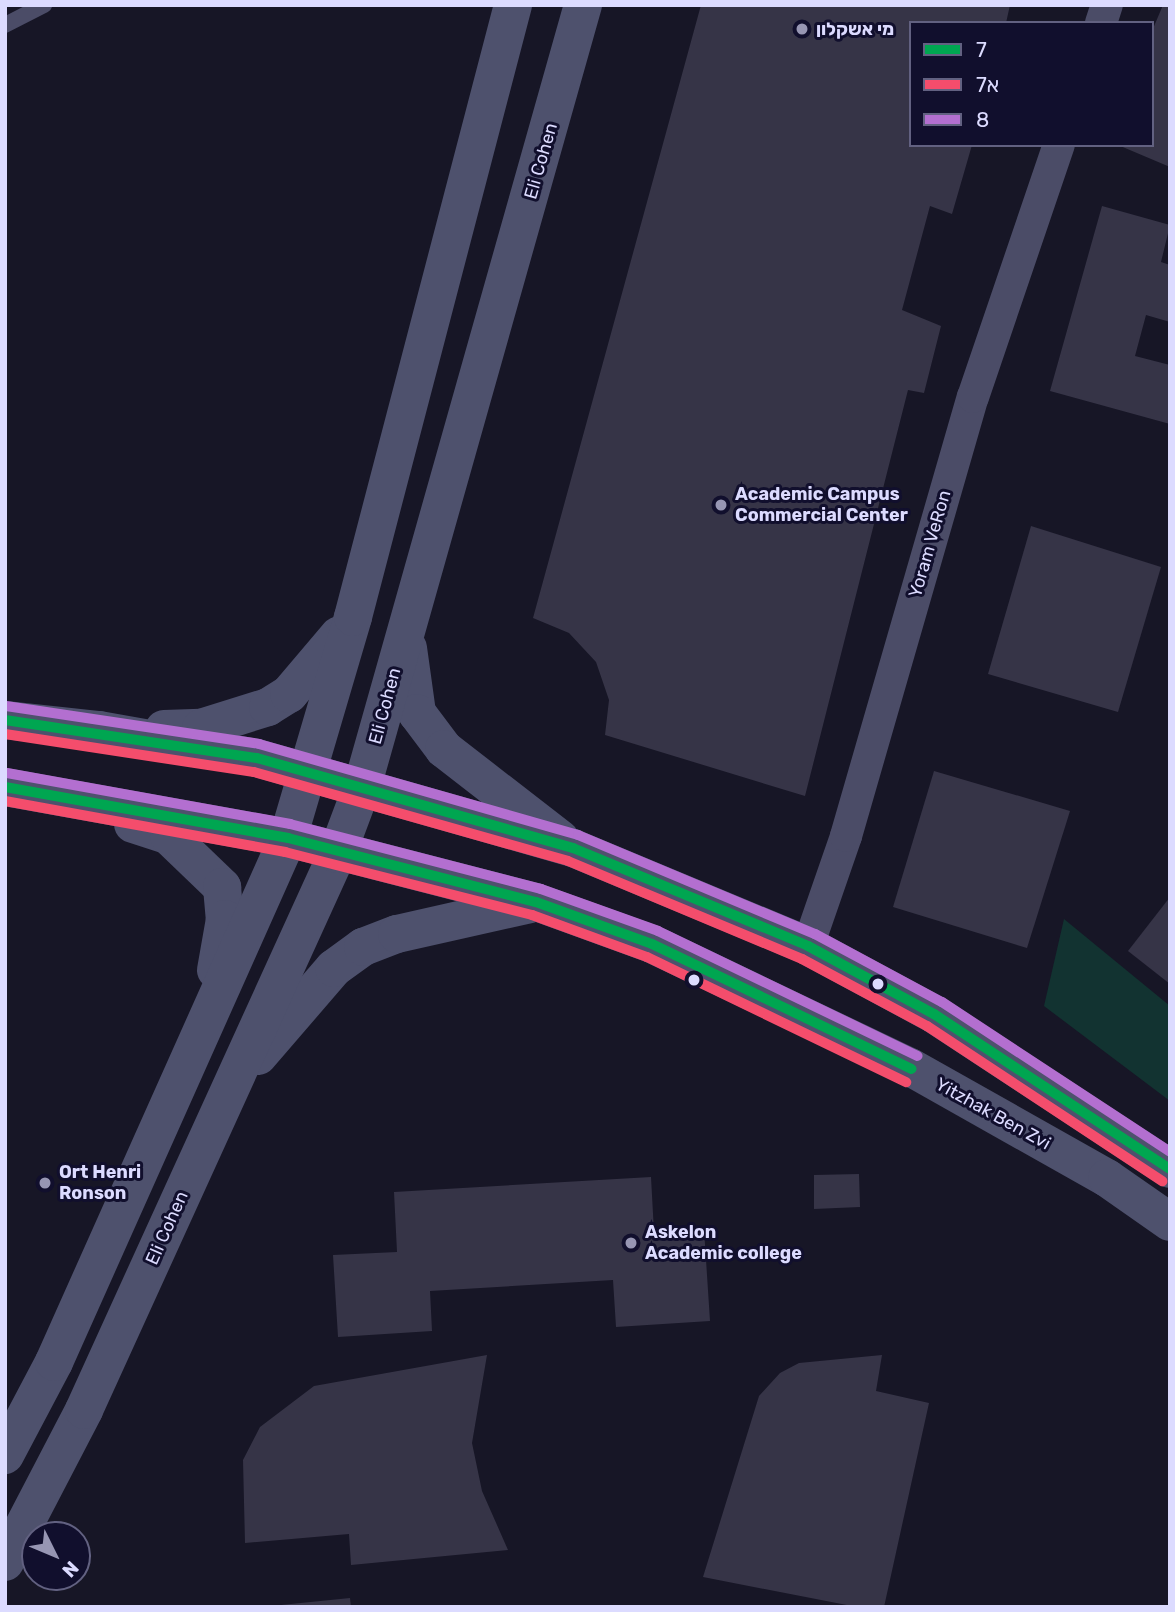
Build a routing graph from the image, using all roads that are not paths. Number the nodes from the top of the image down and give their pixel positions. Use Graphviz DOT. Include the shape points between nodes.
graph roads {
  1 [pos="44,5"];
  2 [pos="513,5"];
  3 [pos="583,5"];
  4 [pos="5,25"];
  5 [pos="1058,147"];
  6 [pos="408,615"];
  7 [pos="353,617"];
  8 [pos="5,720"];
  9 [pos="99,730"];
  10 [pos="309,771"];
  11 [pos="5,787"];
  12 [pos="362,787"];
  13 [pos="49,795"];
  14 [pos="288,838"];
  15 [pos="573,849"];
  16 [pos="337,854"];
  17 [pos="536,902"];
  18 [pos="808,946"];
  19 [pos="198,1040"];
  20 [pos="230,1090"];
  21 [pos="1170,1169"];
  22 [pos="1170,1222"];
  23 [pos="5,1455"];
  24 [pos="5,1562"];
  1 -- 4 [label="lane"];
  2 -- 7 [label="street"];
  3 -- 6 [label="street, Eli Cohen"];
  5 -- 18 [label="street, Yoram VeRon" via="973,397 846,836"];
  6 -- 12 [label="street, Eli Cohen"];
  6 -- 15 [label="street" via="407,667 417,713 444,749"];
  7 -- 9 [label="street" via="308,674 268,707 201,728"];
  7 -- 10 [label="street"];
  8 -- 9 [label="street"];
  9 -- 10 [label="street"];
  10 -- 12 [label="street"];
  10 -- 14 [label="street"];
  11 -- 13 [label="street, Yitzhak Ben Zvi"];
  12 -- 15 [label="street"];
  12 -- 16 [label="street, Eli Cohen"];
  13 -- 14 [label="street, Yitzhak Ben Zvi"];
  13 -- 19 [label="street" via="169,836 222,887 221,950"];
  14 -- 16 [label="street, Yitzhak Ben Zvi"];
  14 -- 19 [label="street"];
  15 -- 18 [label="street"];
  16 -- 17 [label="street, Yitzhak Ben Zvi"];
  16 -- 20 [label="street, Eli Cohen"];
  17 -- 20 [label="street" via="397,934 363,947 334,968"];
  17 -- 22 [label="street, Yitzhak Ben Zvi" via="652,944 909,1067 1107,1178"];
  18 -- 21 [label="street" via="934,1014"];
  19 -- 23 [label="street" via="54,1362"];
  20 -- 24 [label="street, Eli Cohen" via="84,1410"];
}
